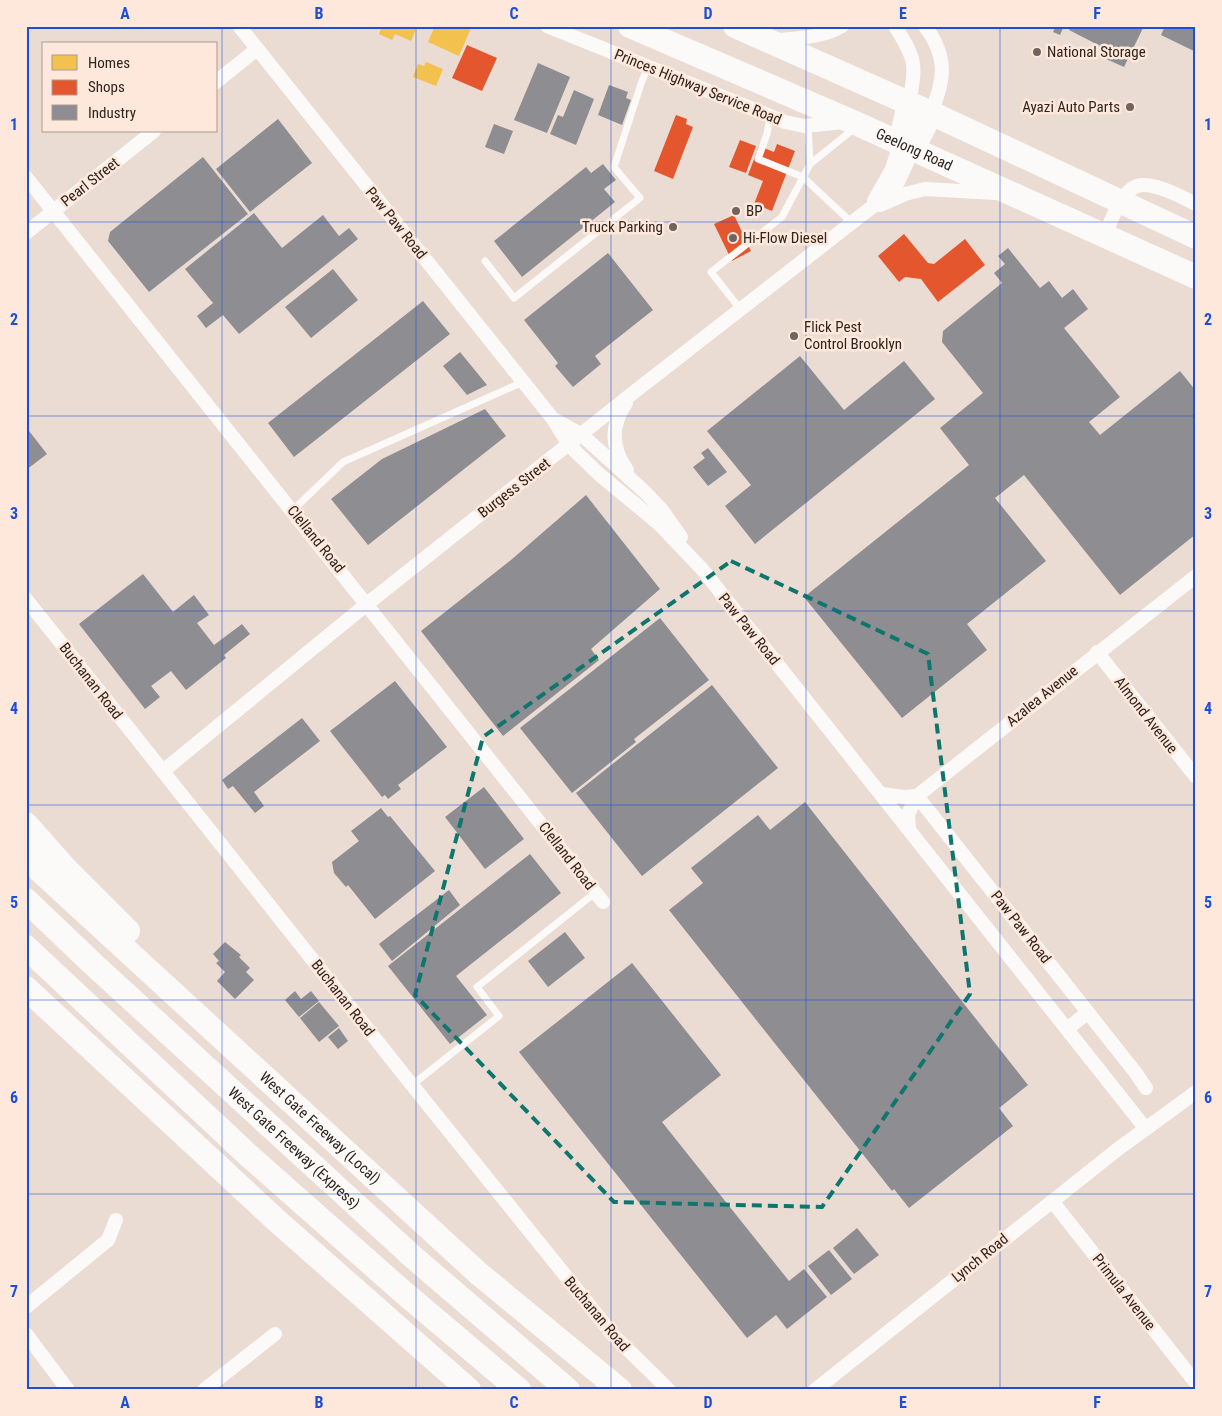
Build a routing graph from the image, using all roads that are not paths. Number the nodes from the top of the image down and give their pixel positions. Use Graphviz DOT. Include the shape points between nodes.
graph roads {
  1 [pos="239,26"];
  2 [pos="547,26"];
  3 [pos="630,26"];
  4 [pos="735,26"];
  5 [pos="842,26"];
  6 [pos="894,26"];
  7 [pos="925,26"];
  8 [pos="770,42"];
  9 [pos="257,49"];
  10 [pos="648,66"];
  11 [pos="218,80"];
  12 [pos="909,104"];
  13 [pos="931,113"];
  14 [pos="770,116"];
  15 [pos="856,123"];
  16 [pos="808,126"];
  17 [pos="153,132"];
  18 [pos="907,147"];
  19 [pos="810,164"];
  20 [pos="26,177"];
  21 [pos="803,177"];
  22 [pos="1010,194"];
  23 [pos="1120,202"];
  24 [pos="1196,204"];
  25 [pos="53,211"];
  26 [pos="868,211"];
  27 [pos="852,223"];
  28 [pos="26,233"];
  29 [pos="1104,237"];
  30 [pos="1196,238"];
  31 [pos="485,261"];
  32 [pos="1196,277"];
  33 [pos="741,310"];
  34 [pos="523,382"];
  35 [pos="638,389"];
  36 [pos="553,418"];
  37 [pos="582,435"];
  38 [pos="569,444"];
  39 [pos="646,493"];
  40 [pos="293,510"];
  41 [pos="702,569"];
  42 [pos="1196,576"];
  43 [pos="26,599"];
  44 [pos="367,604"];
  45 [pos="1097,652"];
  46 [pos="163,771"];
  47 [pos="1196,777"];
  48 [pos="882,794"];
  49 [pos="917,796"];
  50 [pos="26,824"];
  51 [pos="909,829"];
  52 [pos="26,858"];
  53 [pos="600,897"];
  54 [pos="26,900"];
  55 [pos="26,947"];
  56 [pos="26,988"];
  57 [pos="1088,1012"];
  58 [pos="1067,1029"];
  59 [pos="412,1085"];
  60 [pos="1146,1088"];
  61 [pos="1196,1092"];
  62 [pos="1146,1129"];
  63 [pos="1052,1201"];
  64 [pos="408,1210"];
  65 [pos="116,1220"];
  66 [pos="26,1308"];
  67 [pos="26,1334"];
  68 [pos="274,1334"];
  69 [pos="1196,1384"];
  70 [pos="68,1390"];
  71 [pos="204,1390"];
  72 [pos="469,1390"];
  73 [pos="519,1390"];
  74 [pos="568,1390"];
  75 [pos="620,1390"];
  76 [pos="669,1390"];
  77 [pos="815,1390"];
  78 [pos="1190,1390"];
  1 -- 9 [label="street, Paw Paw Road"];
  2 -- 10 [label="street, Princes Highway Service Road"];
  3 -- 15 [label="highway, Geelong Road"];
  4 -- 8 [label="highway"];
  5 -- 8 [label="street" via="821,34"];
  6 -- 12 [label="street" via="909,49 914,64"];
  7 -- 13 [label="street" via="938,47 942,68 939,91"];
  8 -- 12 [label="highway"];
  9 -- 11 [label="street"];
  9 -- 34 [label="street, Paw Paw Road"];
  10 -- 14 [label="street, Princes Highway Service Road"];
  10 -- 31 [label="lane" via="614,167 640,198 514,298"];
  12 -- 13 [label="highway"];
  12 -- 18 [label="highway"];
  13 -- 18 [label="highway"];
  13 -- 23 [label="highway"];
  14 -- 16 [label="street, Princes Highway Service Road"];
  14 -- 21 [label="lane" via="758,159"];
  15 -- 16 [label="street, Princes Highway Service Road"];
  15 -- 18 [label="highway, Geelong Road"];
  15 -- 19 [label="lane"];
  16 -- 19 [label="lane"];
  17 -- 25 [label="street, Pearl Street"];
  18 -- 22 [label="highway, Geelong Road"];
  18 -- 26 [label="street, Burgess Street" via="894,187"];
  19 -- 21 [label="lane"];
  20 -- 25 [label="street, Clelland Road"];
  21 -- 27 [label="lane"];
  21 -- 33 [label="lane" via="782,217 711,272"];
  22 -- 26 [label="street" via="925,189 905,194"];
  22 -- 29 [label="highway, Geelong Road"];
  23 -- 24 [label="street" via="1131,189 1148,185"];
  23 -- 29 [label="street"];
  23 -- 30 [label="highway"];
  25 -- 28 [label="street, Pearl Street"];
  25 -- 40 [label="street, Clelland Road"];
  26 -- 27 [label="street, Burgess Street"];
  27 -- 33 [label="street, Burgess Street"];
  29 -- 32 [label="highway, Geelong Road"];
  33 -- 35 [label="street, Burgess Street"];
  34 -- 36 [label="street, Paw Paw Road"];
  34 -- 40 [label="lane" via="343,462"];
  35 -- 37 [label="street, Burgess Street"];
  35 -- 39 [label="street" via="620,412 614,427 614,439 615,450 622,463"];
  36 -- 37 [label="street, Paw Paw Road"];
  36 -- 38 [label="street, Paw Paw Road"];
  37 -- 38 [label="street, Burgess Street"];
  37 -- 39 [label="street, Paw Paw Road"];
  38 -- 41 [label="street, Paw Paw Road" via="600,475 658,523"];
  38 -- 44 [label="street, Burgess Street"];
  39 -- 41 [label="street, Paw Paw Road" via="670,521"];
  40 -- 44 [label="street, Clelland Road"];
  41 -- 48 [label="street, Paw Paw Road"];
  42 -- 45 [label="street, Azalea Avenue"];
  43 -- 46 [label="street, Buchanan Road"];
  44 -- 46 [label="street, Burgess Street"];
  44 -- 53 [label="street, Clelland Road"];
  45 -- 47 [label="street, Almond Avenue"];
  45 -- 49 [label="street, Azalea Avenue"];
  46 -- 59 [label="street, Buchanan Road"];
  48 -- 49 [label="street"];
  48 -- 51 [label="street, Paw Paw Road"];
  49 -- 51 [label="street" via="908,814"];
  49 -- 57 [label="street, Paw Paw Road"];
  50 -- 64 [label="highway" via="122,925"];
  51 -- 58 [label="street, Paw Paw Road"];
  52 -- 64 [label="highway, West Gate Freeway (Local)"];
  53 -- 59 [label="lane" via="477,987 499,1016"];
  54 -- 74 [label="highway, West Gate Freeway (Express)" via="413,1257"];
  55 -- 73 [label="highway" via="248,1154"];
  56 -- 72 [label="highway" via="276,1220"];
  57 -- 58 [label="street"];
  57 -- 60 [label="street, Paw Paw Road"];
  58 -- 62 [label="street, Paw Paw Road"];
  59 -- 76 [label="street, Buchanan Road" via="614,1336"];
  61 -- 62 [label="street, Lynch Road"];
  62 -- 63 [label="street, Lynch Road"];
  63 -- 69 [label="street, Primula Avenue"];
  63 -- 77 [label="street, Lynch Road"];
  64 -- 75 [label="highway, West Gate Freeway (Local)" via="478,1273"];
  65 -- 66 [label="street" via="108,1240"];
  67 -- 70 [label="street"];
  68 -- 71 [label="street"];
  69 -- 78 [label="street"];
}
